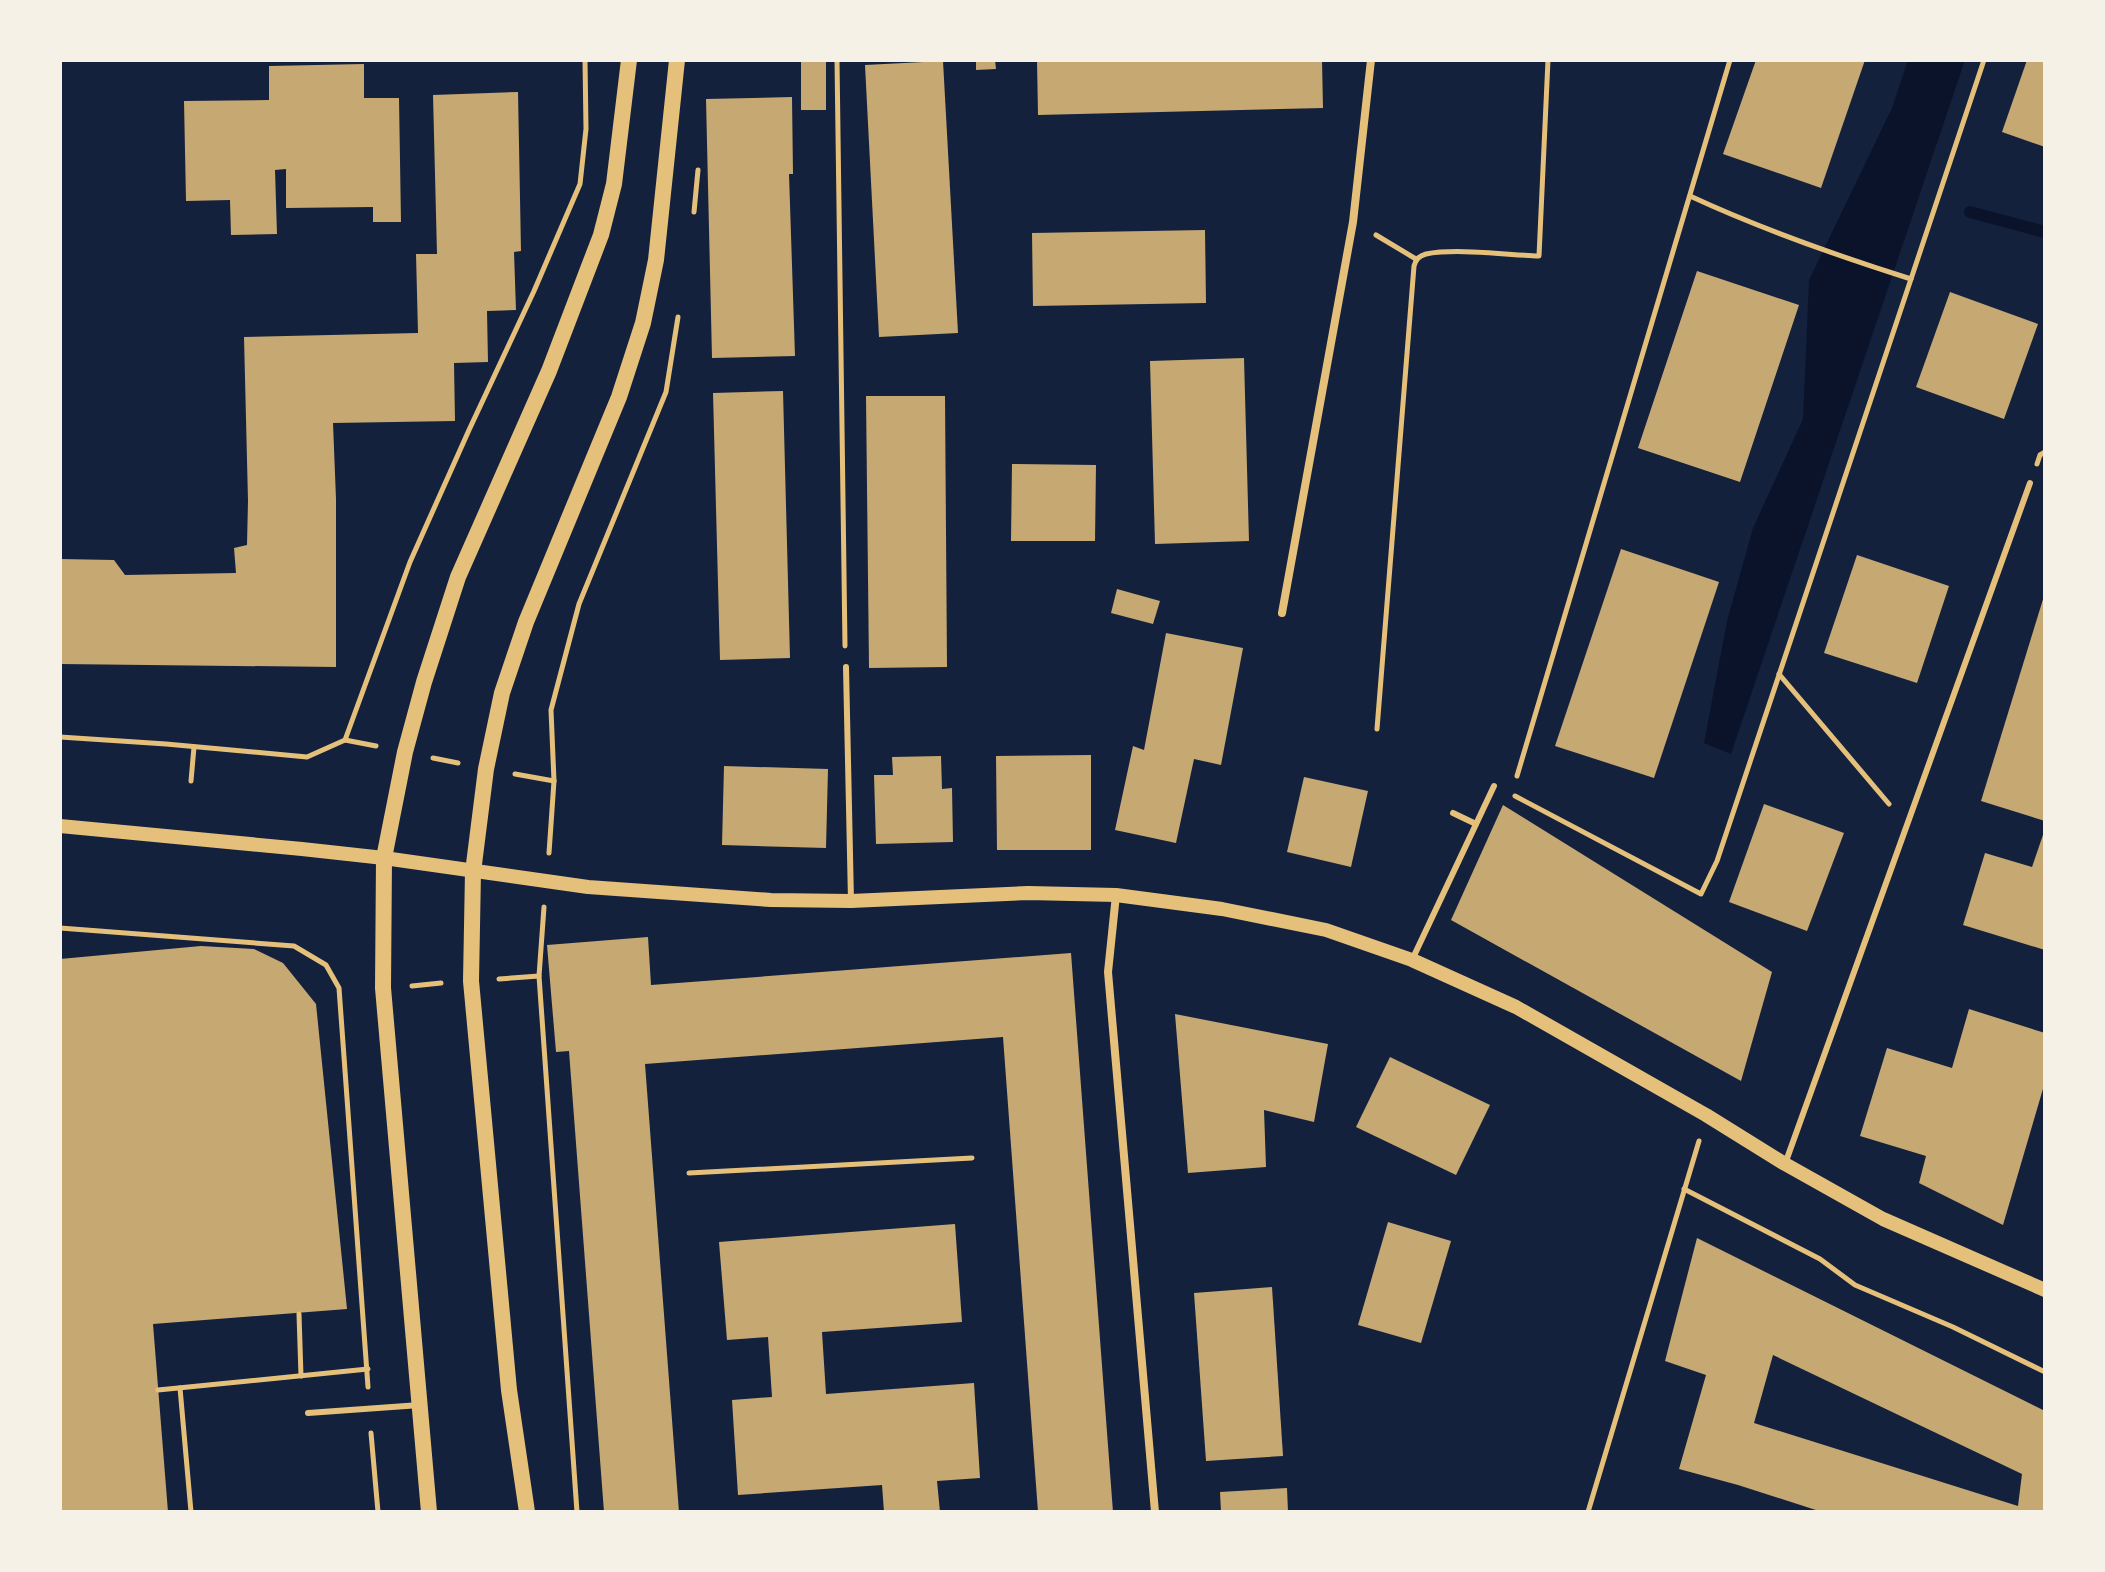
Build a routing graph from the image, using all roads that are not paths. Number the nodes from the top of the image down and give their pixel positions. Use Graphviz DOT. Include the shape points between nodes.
graph roads {
  1 [pos="629,60"];
  2 [pos="677,60"];
  3 [pos="1371,60"];
  4 [pos="2030,483"];
  5 [pos="1282,613"];
  6 [pos="846,667"];
  7 [pos="1494,786"];
  8 [pos="1453,813"];
  9 [pos="1476,824"];
  10 [pos="60,826"];
  11 [pos="384,858"];
  12 [pos="473,872"];
  13 [pos="1116,895"];
  14 [pos="851,901"];
  15 [pos="1412,960"];
  16 [pos="1785,1164"];
  17 [pos="2045,1290"];
  18 [pos="420,1405"];
  19 [pos="308,1413"];
  20 [pos="429,1512"];
  21 [pos="527,1512"];
  22 [pos="1155,1512"];
  1 -- 11 [label="main road" via="614,184 601,235 549,371 458,577 405,752"];
  2 -- 12 [label="main road" via="656,260 643,323 502,693"];
  3 -- 5 [label="street" via="1353,222"];
  4 -- 16 [label="lane"];
  6 -- 14 [label="lane"];
  7 -- 9 [label="lane"];
  8 -- 9 [label="lane"];
  9 -- 15 [label="lane"];
  10 -- 11 [label="street"];
  11 -- 12 [label="street"];
  11 -- 18 [label="main road" via="383,988"];
  12 -- 14 [label="street" via="588,887"];
  12 -- 21 [label="main road" via="471,981 509,1390"];
  13 -- 14 [label="street"];
  13 -- 15 [label="street" via="1326,930"];
  13 -- 22 [label="street" via="1108,972"];
  15 -- 16 [label="street" via="1516,1007"];
  16 -- 17 [label="street" via="1883,1219"];
  18 -- 19 [label="lane"];
  18 -- 20 [label="main road"];
}
